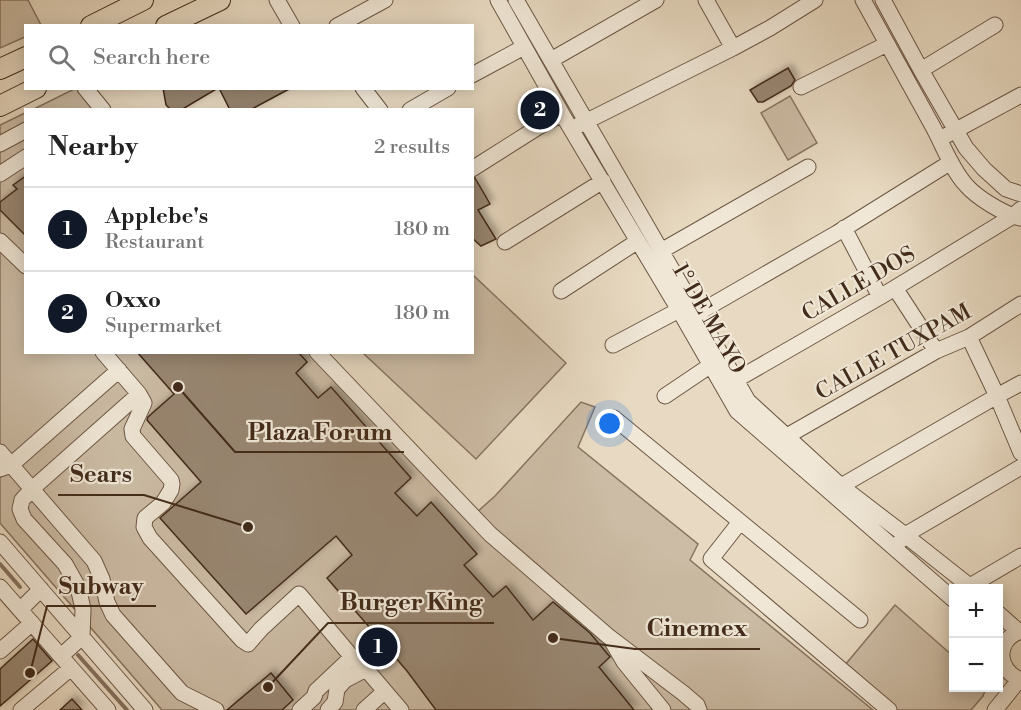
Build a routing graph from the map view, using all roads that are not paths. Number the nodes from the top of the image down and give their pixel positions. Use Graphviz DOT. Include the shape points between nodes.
graph roads {
  1 [pos="143,0"];
  2 [pos="220,0"];
  3 [pos="277,0"];
  4 [pos="385,0"];
  5 [pos="498,0"];
  6 [pos="516,0"];
  7 [pos="656,0"];
  8 [pos="706,0"];
  9 [pos="815,0"];
  10 [pos="863,0"];
  11 [pos="888,2"];
  12 [pos="115,6"];
  13 [pos="93,24"];
  14 [pos="170,24"];
  15 [pos="291,24"];
  16 [pos="341,24"];
  17 [pos="995,25"];
  18 [pos="887,44"];
  19 [pos="524,47"];
  20 [pos="733,48"];
  21 [pos="24,58"];
  22 [pos="551,60"];
  23 [pos="0,69"];
  24 [pos="921,70"];
  25 [pos="474,74"];
  26 [pos="801,87"];
  27 [pos="32,90"];
  28 [pos="87,90"];
  29 [pos="365,90"];
  30 [pos="445,90"];
  31 [pos="1021,96"];
  32 [pos="0,106"];
  33 [pos="101,108"];
  34 [pos="378,108"];
  35 [pos="413,108"];
  36 [pos="562,114"];
  37 [pos="586,121"];
  38 [pos="571,129"];
  39 [pos="956,130"];
  40 [pos="24,131"];
  41 [pos="940,140"];
  42 [pos="0,144"];
  43 [pos="24,158"];
  44 [pos="951,162"];
  45 [pos="808,167"];
  46 [pos="474,168"];
  47 [pos="0,174"];
  48 [pos="603,181"];
  49 [pos="1021,194"];
  50 [pos="1018,214"];
  51 [pos="844,228"];
  52 [pos="0,241"];
  53 [pos="638,241"];
  54 [pos="505,242"];
  55 [pos="661,251"];
  56 [pos="24,264"];
  57 [pos="894,288"];
  58 [pos="561,291"];
  59 [pos="880,297"];
  60 [pos="1021,304"];
  61 [pos="687,314"];
  62 [pos="969,337"];
  63 [pos="613,345"];
  64 [pos="936,351"];
  65 [pos="105,354"];
  66 [pos="319,354"];
  67 [pos="711,365"];
  68 [pos="119,370"];
  69 [pos="730,383"];
  70 [pos="1009,390"];
  71 [pos="139,394"];
  72 [pos="664,396"];
  73 [pos="614,418"];
  74 [pos="787,436"];
  75 [pos="0,452"];
  76 [pos="1021,453"];
  77 [pos="5,467"];
  78 [pos="1021,467"];
  79 [pos="842,486"];
  80 [pos="32,489"];
  81 [pos="740,522"];
  82 [pos="905,535"];
  83 [pos="0,542"];
  84 [pos="893,548"];
  85 [pos="1021,556"];
  86 [pos="967,584"];
  87 [pos="976,584"];
  88 [pos="0,587"];
  89 [pos="41,589"];
  90 [pos="949,596"];
  91 [pos="10,605"];
  92 [pos="1003,616"];
  93 [pos="860,620"];
  94 [pos="32,623"];
  95 [pos="1020,631"];
  96 [pos="608,636"];
  97 [pos="82,637"];
  98 [pos="1003,641"];
  99 [pos="0,651"];
  100 [pos="352,657"];
  101 [pos="1003,658"];
  102 [pos="66,662"];
  103 [pos="366,669"];
  104 [pos="1020,680"];
  105 [pos="384,692"];
  106 [pos="395,708"];
  107 [pos="21,710"];
  108 [pos="108,710"];
  109 [pos="146,710"];
  110 [pos="216,710"];
  111 [pos="300,710"];
  112 [pos="328,710"];
  113 [pos="364,710"];
  114 [pos="663,710"];
  115 [pos="699,710"];
  116 [pos="889,710"];
  117 [pos="995,710"];
  1 -- 12 [label="main road"];
  2 -- 14 [label="main road"];
  3 -- 15 [label="street"];
  4 -- 16 [label="street"];
  5 -- 19 [label="street, 1° DE MAYO"];
  6 -- 22 [label="street, 1° DE MAYO"];
  7 -- 22 [label="street"];
  8 -- 20 [label="street"];
  9 -- 20 [label="street"];
  10 -- 18 [label="street"];
  11 -- 24 [label="street"];
  12 -- 13 [label="main road"];
  17 -- 24 [label="street"];
  18 -- 26 [label="street"];
  18 -- 41 [label="street"];
  19 -- 25 [label="street"];
  19 -- 36 [label="street, 1° DE MAYO"];
  20 -- 37 [label="street"];
  21 -- 23 [label="main road"];
  22 -- 37 [label="street, 1° DE MAYO"];
  24 -- 39 [label="street"];
  27 -- 32 [label="main road"];
  28 -- 33 [label="street"];
  29 -- 34 [label="street"];
  30 -- 35 [label="street"];
  31 -- 39 [label="street"];
  36 -- 38 [label="street, 1° DE MAYO"];
  36 -- 46 [label="street"];
  37 -- 38 [label="street"];
  37 -- 55 [label="street, 1° DE MAYO"];
  38 -- 48 [label="street, 1° DE MAYO"];
  39 -- 41 [label="street"];
  39 -- 49 [label="street" via="984,169 1006,189"];
  40 -- 42 [label="street"];
  41 -- 44 [label="street"];
  43 -- 47 [label="street"];
  44 -- 50 [label="street" via="965,185 981,198"];
  44 -- 51 [label="street"];
  45 -- 55 [label="street"];
  48 -- 53 [label="street, 1° DE MAYO"];
  48 -- 54 [label="street"];
  50 -- 57 [label="street, CALLE DOS"];
  51 -- 59 [label="street"];
  51 -- 61 [label="street"];
  52 -- 56 [label="street"];
  53 -- 58 [label="street"];
  53 -- 61 [label="street, 1° DE MAYO"];
  55 -- 61 [label="street, 1° DE MAYO"];
  57 -- 59 [label="street, CALLE DOS"];
  57 -- 64 [label="street"];
  59 -- 69 [label="street, CALLE DOS"];
  60 -- 62 [label="street, CALLE TUXPAM"];
  61 -- 63 [label="street"];
  61 -- 67 [label="street, 1° DE MAYO"];
  61 -- 69 [label="street, 1° DE MAYO"];
  62 -- 64 [label="street, CALLE TUXPAM"];
  62 -- 70 [label="street"];
  64 -- 74 [label="street, CALLE TUXPAM"];
  65 -- 68 [label="street"];
  66 -- 96 [label="street" via="490,534"];
  67 -- 69 [label="street, 1° DE MAYO"];
  67 -- 72 [label="street"];
  68 -- 71 [label="street"];
  68 -- 77 [label="street"];
  69 -- 74 [label="street, 1° DE MAYO"];
  69 -- 84 [label="street, 1° DE MAYO" via="736,411"];
  70 -- 76 [label="street"];
  70 -- 79 [label="street"];
  71 -- 80 [label="street"];
  71 -- 100 [label="street" via="144,404 132,429 133,436 172,484 164,503 145,518 144,527 150,538 248,644 299,594"];
  73 -- 81 [label="street"];
  74 -- 79 [label="street, 1° DE MAYO"];
  75 -- 77 [label="street"];
  77 -- 80 [label="street"];
  78 -- 82 [label="street"];
  79 -- 82 [label="street, 1° DE MAYO"];
  80 -- 97 [label="street" via="20,508 24,519 65,564 78,587 83,609"];
  80 -- 110 [label="street" via="94,561 113,615 182,693"];
  81 -- 93 [label="street"];
  81 -- 116 [label="street" via="711,559"];
  82 -- 84 [label="street"];
  82 -- 86 [label="street, 1° DE MAYO"];
  83 -- 89 [label="street"];
  84 -- 90 [label="street, 1° DE MAYO"];
  85 -- 87 [label="street"];
  88 -- 91 [label="street"];
  89 -- 91 [label="street"];
  89 -- 97 [label="street"];
  91 -- 94 [label="street"];
  92 -- 95 [label="street"];
  94 -- 99 [label="street"];
  94 -- 102 [label="street"];
  95 -- 98 [label="street"];
  96 -- 114 [label="street"];
  96 -- 115 [label="street" via="683,693"];
  97 -- 102 [label="street"];
  97 -- 109 [label="street"];
  100 -- 103 [label="street"];
  100 -- 111 [label="street"];
  101 -- 104 [label="street" via="1007,672"];
  102 -- 107 [label="street"];
  102 -- 108 [label="street"];
  103 -- 105 [label="street"];
  103 -- 112 [label="street" via="345,680"];
  104 -- 117 [label="street"];
  105 -- 106 [label="street"];
  105 -- 113 [label="street"];
}
